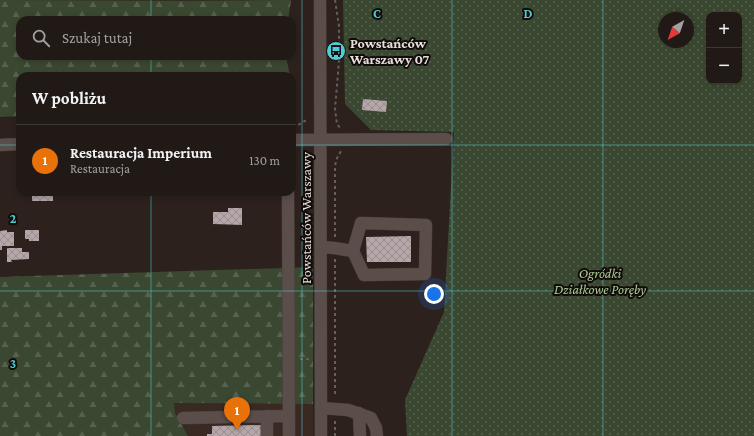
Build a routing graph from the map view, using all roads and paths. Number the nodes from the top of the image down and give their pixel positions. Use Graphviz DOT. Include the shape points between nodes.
graph roads {
  1 [pos="320,0"];
  2 [pos="335,0"];
  3 [pos="313,117"];
  4 [pos="296,126"];
  5 [pos="343,139"];
  6 [pos="446,139"];
  7 [pos="296,140"];
  8 [pos="320,140"];
  9 [pos="16,144"];
  10 [pos="0,145"];
  11 [pos="288,196"];
  12 [pos="321,248"];
  13 [pos="334,248"];
  14 [pos="353,251"];
  15 [pos="321,408"];
  16 [pos="334,409"];
  17 [pos="360,413"];
  18 [pos="267,416"];
  19 [pos="289,416"];
  20 [pos="183,418"];
  21 [pos="267,436"];
  22 [pos="289,436"];
  23 [pos="321,436"];
  24 [pos="335,436"];
  25 [pos="360,436"];
  26 [pos="377,436"];
  1 -- 8 [label="street, Powstańców Warszawy"];
  2 -- 5 [label="path" via="340,61 335,109"];
  3 -- 4 [label="path"];
  5 -- 6 [label="street"];
  5 -- 8 [label="street"];
  5 -- 13 [label="path" via="335,167"];
  7 -- 8 [label="street"];
  8 -- 12 [label="street, Powstańców Warszawy"];
  9 -- 10 [label="street"];
  11 -- 19 [label="street"];
  12 -- 13 [label="street"];
  12 -- 15 [label="street, Powstańców Warszawy"];
  13 -- 14 [label="street"];
  13 -- 16 [label="path"];
  14 -- 14 [label="street" via="364,275 425,274 426,225 361,223"];
  15 -- 16 [label="street"];
  15 -- 23 [label="street, Powstańców Warszawy"];
  16 -- 17 [label="street"];
  16 -- 24 [label="path"];
  17 -- 25 [label="street"];
  17 -- 26 [label="street" via="371,418"];
  18 -- 19 [label="street"];
  18 -- 20 [label="street"];
  18 -- 21 [label="street"];
  19 -- 22 [label="street"];
}
